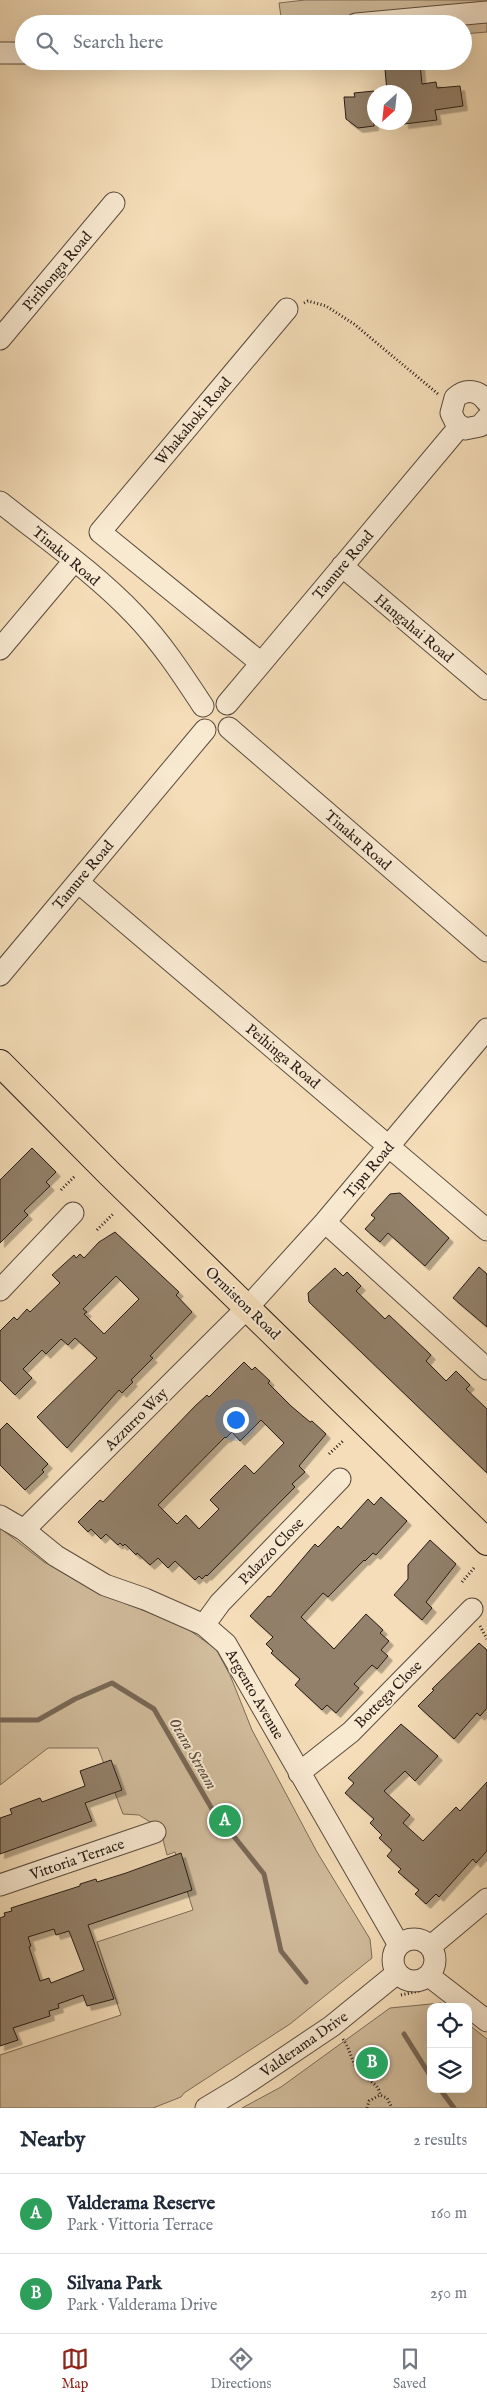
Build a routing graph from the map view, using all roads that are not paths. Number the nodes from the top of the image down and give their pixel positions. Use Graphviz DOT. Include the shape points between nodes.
graph roads {
  1 [pos="487,12"];
  2 [pos="454,15"];
  3 [pos="0,53"];
  4 [pos="15,53"];
  5 [pos="114,203"];
  6 [pos="287,309"];
  7 [pos="0,339"];
  8 [pos="486,409"];
  9 [pos="460,426"];
  10 [pos="0,502"];
  11 [pos="74,561"];
  12 [pos="342,566"];
  13 [pos="0,649"];
  14 [pos="261,663"];
  15 [pos="487,689"];
  16 [pos="227,704"];
  17 [pos="203,706"];
  18 [pos="229,728"];
  19 [pos="205,730"];
  20 [pos="78,882"];
  21 [pos="487,951"];
  22 [pos="0,975"];
  23 [pos="487,1029"];
  24 [pos="0,1062"];
  25 [pos="388,1146"];
  26 [pos="73,1213"];
  27 [pos="325,1222"];
  28 [pos="487,1230"];
  29 [pos="0,1290"];
  30 [pos="248,1307"];
  31 [pos="487,1369"];
  32 [pos="340,1479"];
  33 [pos="0,1516"];
  34 [pos="24,1530"];
  35 [pos="487,1542"];
  36 [pos="472,1610"];
  37 [pos="204,1625"];
  38 [pos="299,1773"];
  39 [pos="155,1832"];
  40 [pos="0,1885"];
  41 [pos="487,1899"];
  42 [pos="399,1946"];
  43 [pos="430,1946"];
  44 [pos="398,1973"];
  45 [pos="429,1976"];
  46 [pos="487,2021"];
  47 [pos="206,2108"];
  1 -- 2 [label="street"];
  3 -- 4 [label="street"];
  5 -- 7 [label="street, Pirihonga Road"];
  6 -- 14 [label="street, Whakahoki Road" via="100,532"];
  8 -- 9 [label="street" via="476,428"];
  8 -- 9 [label="street" via="474,392 464,392 452,403 451,413"];
  9 -- 12 [label="street, Tamure Road"];
  10 -- 11 [label="street, Tinaku Road"];
  11 -- 13 [label="street"];
  11 -- 17 [label="street, Tinaku Road" via="134,614 171,658"];
  12 -- 14 [label="street, Tamure Road"];
  12 -- 15 [label="street, Hangahai Road"];
  14 -- 16 [label="street, Tamure Road"];
  16 -- 17 [label="street" via="217,700"];
  16 -- 18 [label="street" via="232,713"];
  17 -- 19 [label="street" via="200,716"];
  18 -- 19 [label="street" via="215,734"];
  18 -- 21 [label="street, Tinaku Road"];
  19 -- 20 [label="street, Tamure Road"];
  20 -- 22 [label="street, Tamure Road"];
  20 -- 25 [label="street, Peihinga Road"];
  23 -- 25 [label="street, Tipu Road"];
  24 -- 30 [label="main road, Ormiston Road"];
  25 -- 27 [label="street, Tipu Road"];
  25 -- 28 [label="street, Peihinga Road"];
  26 -- 29 [label="street"];
  27 -- 30 [label="street, Tipu Road"];
  27 -- 31 [label="street"];
  30 -- 34 [label="street, Azzurro Way"];
  30 -- 35 [label="main road, Ormiston Road"];
  32 -- 37 [label="street, Palazzo Close" via="220,1603"];
  33 -- 34 [label="street, Argento Avenue"];
  34 -- 37 [label="street, Argento Avenue" via="56,1556 105,1585"];
  36 -- 38 [label="street, Bottega Close" via="351,1732"];
  37 -- 38 [label="street, Argento Avenue" via="230,1651"];
  38 -- 42 [label="street, Argento Avenue"];
  39 -- 40 [label="street, Vittoria Terrace"];
  41 -- 43 [label="street"];
  42 -- 43 [label="street" via="411,1939"];
  42 -- 44 [label="street" via="393,1959"];
  43 -- 45 [label="street" via="436,1961"];
  44 -- 45 [label="street" via="405,1980 415,1982"];
  44 -- 47 [label="street, Valderama Drive" via="332,2026 242,2088"];
  45 -- 46 [label="street"];
}
